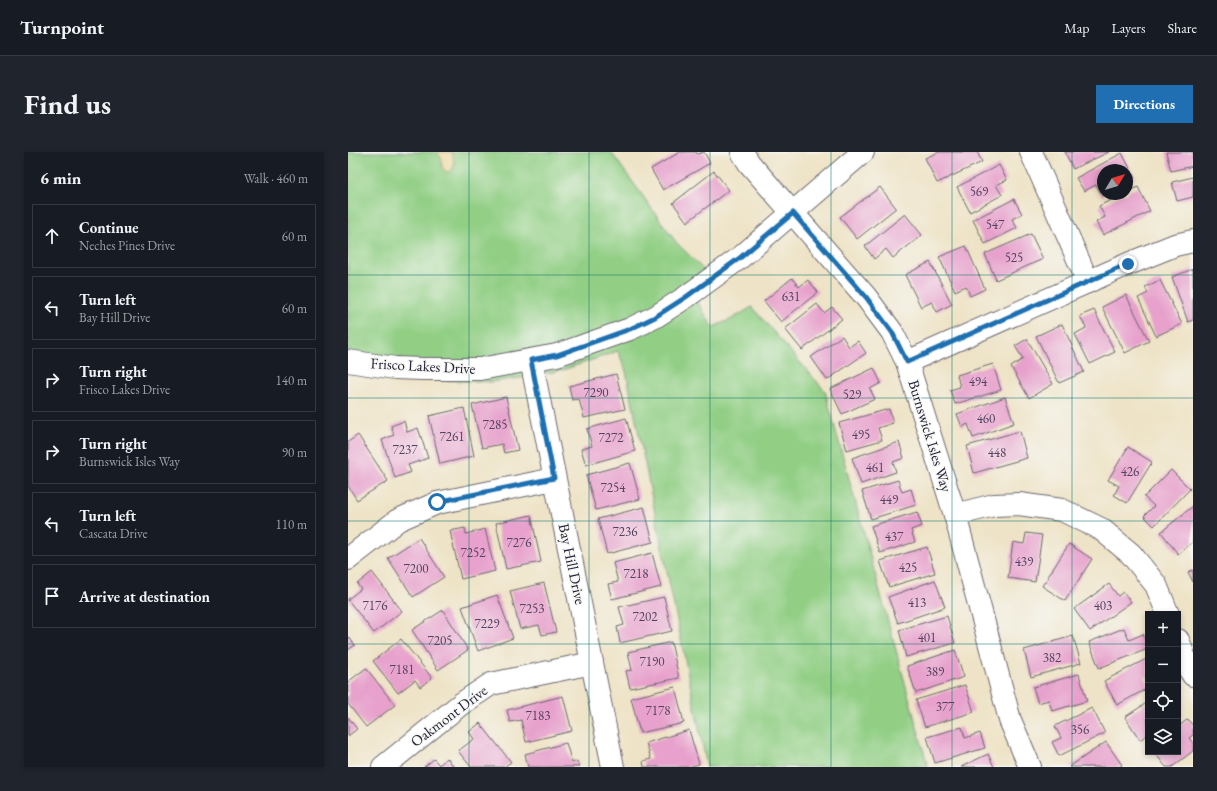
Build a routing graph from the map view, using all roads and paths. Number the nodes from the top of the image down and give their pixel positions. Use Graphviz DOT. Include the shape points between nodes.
graph roads {
  1 [pos="742,152"];
  2 [pos="863,152"];
  3 [pos="1031,152"];
  4 [pos="793,213"];
  5 [pos="1193,241"];
  6 [pos="1088,282"];
  7 [pos="531,360"];
  8 [pos="348,361"];
  9 [pos="907,362"];
  10 [pos="554,478"];
  11 [pos="955,515"];
  12 [pos="348,559"];
  13 [pos="1167,611"];
  14 [pos="1181,647"];
  15 [pos="592,663"];
  16 [pos="1193,675"];
  17 [pos="383,767"];
  18 [pos="613,767"];
  19 [pos="1030,767"];
  1 -- 4 [label="street, Burnswick Isles Way"];
  2 -- 4 [label="street, Frisco Lakes Drive"];
  3 -- 6 [label="street"];
  4 -- 7 [label="street, Frisco Lakes Drive" via="741,257 655,317 630,329 557,355"];
  4 -- 9 [label="street, Burnswick Isles Way" via="866,297 892,332"];
  5 -- 6 [label="street" via="1175,245"];
  6 -- 9 [label="street"];
  7 -- 8 [label="street, Frisco Lakes Drive" via="480,369 395,368"];
  7 -- 10 [label="street, Bay Hill Drive"];
  9 -- 11 [label="street, Burnswick Isles Way"];
  10 -- 12 [label="street" via="437,502 398,520"];
  10 -- 15 [label="street, Bay Hill Drive"];
  11 -- 13 [label="street" via="994,505 1020,504 1062,510 1102,530 1131,554 1156,585"];
  11 -- 19 [label="street, Burnswick Isles Way" via="1010,720"];
  14 -- 16 [label="street"];
  15 -- 17 [label="street, Oakmont Drive" via="491,684 461,704"];
  15 -- 18 [label="street, Bay Hill Drive"];
}
